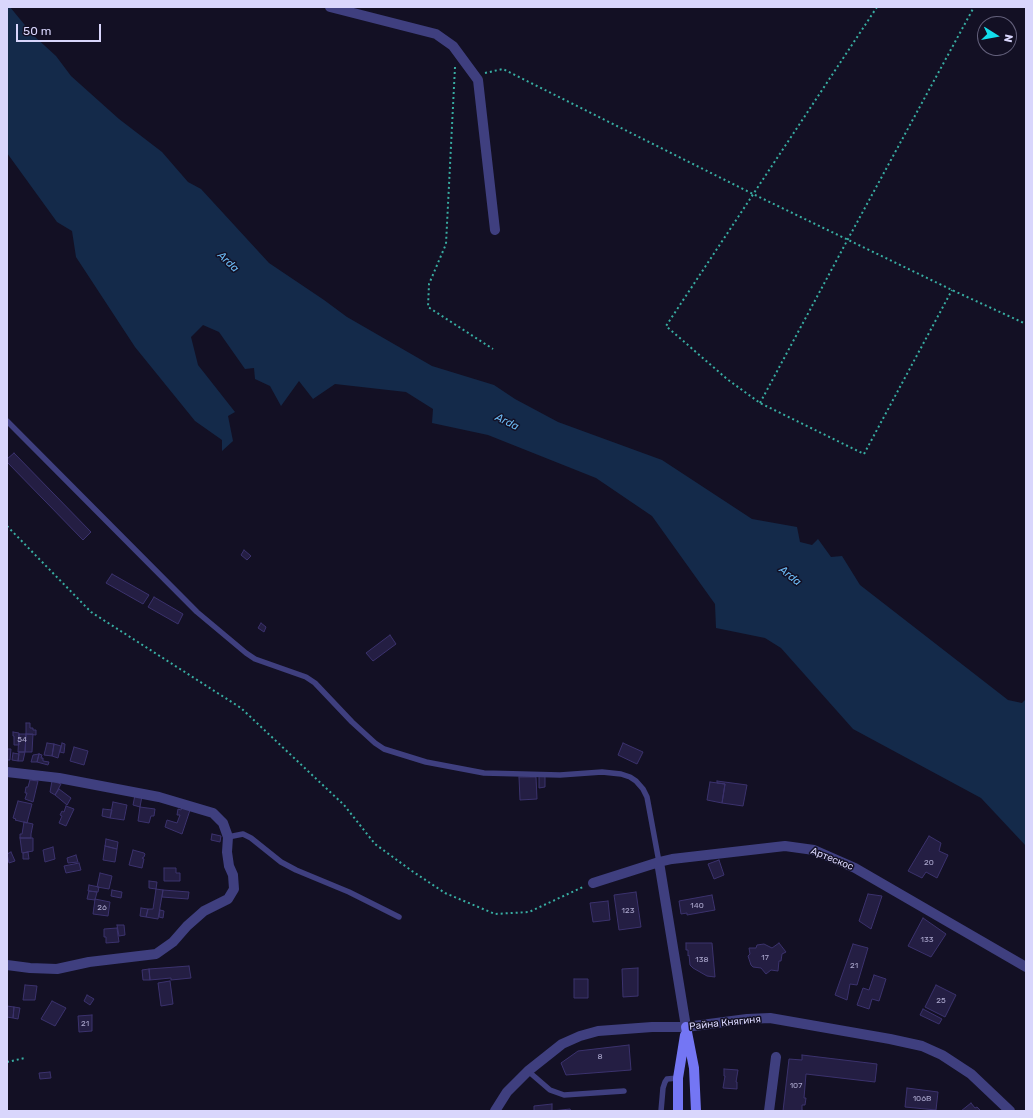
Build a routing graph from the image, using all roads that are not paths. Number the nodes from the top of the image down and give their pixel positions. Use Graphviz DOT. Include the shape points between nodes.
graph roads {
  1 [pos="330,7"];
  2 [pos="495,230"];
  3 [pos="7,421"];
  4 [pos="7,772"];
  5 [pos="228,837"];
  6 [pos="659,862"];
  7 [pos="592,883"];
  8 [pos="399,917"];
  9 [pos="7,965"];
  10 [pos="1026,967"];
  11 [pos="686,1027"];
  12 [pos="776,1057"];
  13 [pos="528,1071"];
  14 [pos="678,1078"];
  15 [pos="624,1091"];
  16 [pos="495,1111"];
  17 [pos="661,1111"];
  18 [pos="678,1111"];
  19 [pos="696,1111"];
  20 [pos="769,1111"];
  21 [pos="1010,1111"];
  1 -- 2 [label="street" via="436,34 456,50 478,80"];
  3 -- 6 [label="lane" via="197,612 255,659 306,677 315,683 374,743 384,749 419,760 484,773 560,775 602,772 630,776 647,797"];
  4 -- 5 [label="street" via="59,778 159,797 213,813 223,823"];
  5 -- 8 [label="lane" via="243,834 296,870"];
  5 -- 9 [label="street" via="227,852 234,889 228,899 204,911 173,942 156,954 56,968"];
  6 -- 7 [label="street, Артескос"];
  6 -- 10 [label="street, Артескос" via="785,846 814,850 855,868"];
  6 -- 11 [label="street"];
  11 -- 13 [label="street, Райна Княгиня" via="598,1031 580,1036 562,1044"];
  11 -- 14 [label="main road"];
  11 -- 19 [label="main road" via="694,1068"];
  11 -- 21 [label="street, Райна Княгиня" via="770,1018 922,1046 972,1074"];
  12 -- 20 [label="street"];
  13 -- 15 [label="lane" via="550,1090 564,1095"];
  13 -- 16 [label="street, Райна Княгиня" via="507,1092"];
  14 -- 17 [label="lane" via="667,1079 665,1082"];
  14 -- 18 [label="main road"];
}
